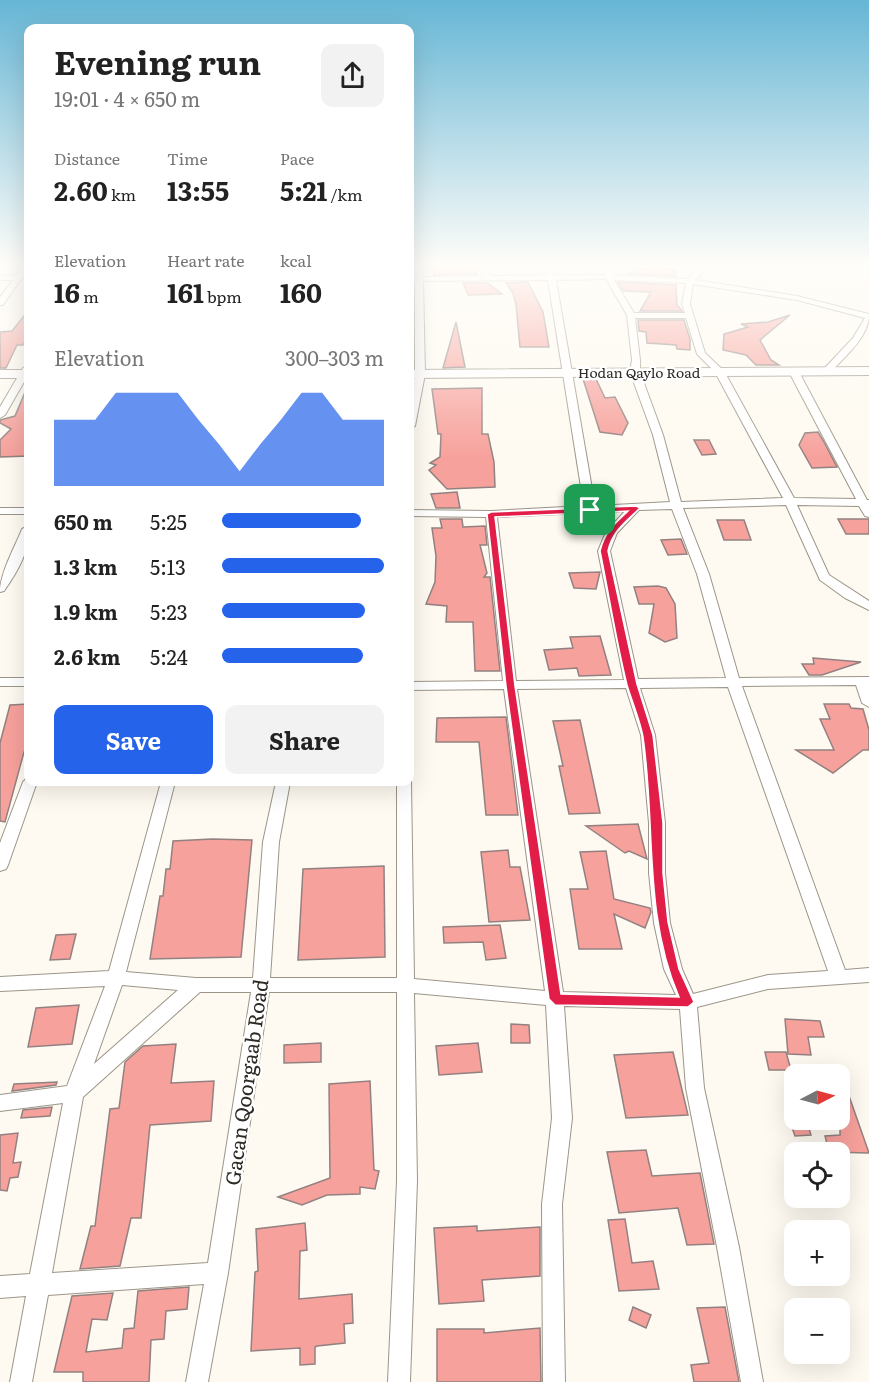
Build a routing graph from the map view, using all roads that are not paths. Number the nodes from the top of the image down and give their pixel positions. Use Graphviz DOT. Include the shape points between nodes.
graph roads {
  1 [pos="415,328"];
  2 [pos="561,328"];
  3 [pos="632,328"];
  4 [pos="694,328"];
  5 [pos="862,328"];
  6 [pos="719,371"];
  7 [pos="869,371"];
  8 [pos="24,372"];
  9 [pos="567,372"];
  10 [pos="635,372"];
  11 [pos="794,372"];
  12 [pos="826,372"];
  13 [pos="0,374"];
  14 [pos="415,374"];
  15 [pos="24,377"];
  16 [pos="0,415"];
  17 [pos="790,501"];
  18 [pos="865,503"];
  19 [pos="677,506"];
  20 [pos="636,508"];
  21 [pos="590,510"];
  22 [pos="0,511"];
  23 [pos="24,511"];
  24 [pos="414,513"];
  25 [pos="491,514"];
  26 [pos="869,514"];
  27 [pos="24,539"];
  28 [pos="0,588"];
  29 [pos="869,606"];
  30 [pos="733,681"];
  31 [pos="865,681"];
  32 [pos="0,682"];
  33 [pos="24,682"];
  34 [pos="632,684"];
  35 [pos="414,686"];
  36 [pos="510,686"];
  37 [pos="869,703"];
  38 [pos="29,786"];
  39 [pos="167,786"];
  40 [pos="282,786"];
  41 [pos="404,786"];
  42 [pos="0,865"];
  43 [pos="838,975"];
  44 [pos="869,975"];
  45 [pos="116,978"];
  46 [pos="0,984"];
  47 [pos="261,984"];
  48 [pos="196,985"];
  49 [pos="405,985"];
  50 [pos="555,999"];
  51 [pos="688,1002"];
  52 [pos="74,1093"];
  53 [pos="0,1102"];
  54 [pos="217,1273"];
  55 [pos="40,1285"];
  56 [pos="0,1287"];
  57 [pos="21,1382"];
  58 [pos="197,1382"];
  59 [pos="399,1382"];
  60 [pos="554,1382"];
  61 [pos="752,1382"];
  1 -- 14 [label="street"];
  2 -- 9 [label="street"];
  3 -- 10 [label="street"];
  4 -- 6 [label="street" via="701,354"];
  5 -- 12 [label="street"];
  6 -- 10 [label="street, Hodan Qaylo Road"];
  6 -- 11 [label="street, Hodan Qaylo Road"];
  6 -- 17 [label="street"];
  7 -- 12 [label="street, Hodan Qaylo Road"];
  8 -- 13 [label="street"];
  9 -- 10 [label="street, Hodan Qaylo Road"];
  9 -- 14 [label="street, Hodan Qaylo Road"];
  9 -- 21 [label="street"];
  10 -- 19 [label="street" via="658,435"];
  11 -- 12 [label="street, Hodan Qaylo Road"];
  11 -- 18 [label="street"];
  15 -- 16 [label="street"];
  17 -- 18 [label="street"];
  17 -- 19 [label="street"];
  17 -- 29 [label="street" via="824,577"];
  18 -- 26 [label="street"];
  19 -- 20 [label="street"];
  19 -- 30 [label="street" via="703,574"];
  20 -- 21 [label="street"];
  20 -- 34 [label="street" via="615,527 604,551"];
  21 -- 25 [label="street"];
  22 -- 23 [label="street"];
  24 -- 25 [label="street"];
  25 -- 36 [label="street"];
  27 -- 28 [label="street"];
  30 -- 31 [label="street"];
  30 -- 34 [label="street"];
  30 -- 43 [label="street"];
  31 -- 37 [label="street"];
  32 -- 33 [label="street"];
  34 -- 36 [label="street"];
  34 -- 51 [label="street" via="648,735 653,771 662,922 673,969"];
  35 -- 36 [label="street"];
  36 -- 50 [label="street"];
  38 -- 42 [label="street"];
  39 -- 45 [label="street"];
  40 -- 47 [label="street, Gacan Qoorgaab Road" via="271,842"];
  41 -- 49 [label="street"];
  43 -- 44 [label="street"];
  43 -- 51 [label="street" via="768,982"];
  45 -- 46 [label="street"];
  45 -- 48 [label="street"];
  45 -- 52 [label="street"];
  47 -- 48 [label="street"];
  47 -- 49 [label="street"];
  47 -- 54 [label="street, Gacan Qoorgaab Road"];
  48 -- 52 [label="street"];
  49 -- 50 [label="street"];
  49 -- 59 [label="street" via="407,1181"];
  50 -- 51 [label="street"];
  50 -- 60 [label="street" via="562,1118 552,1204"];
  51 -- 61 [label="street" via="695,1089"];
  52 -- 53 [label="street"];
  52 -- 55 [label="street"];
  54 -- 55 [label="street"];
  54 -- 58 [label="street, Gacan Qoorgaab Road"];
  55 -- 56 [label="street"];
  55 -- 57 [label="street"];
}
